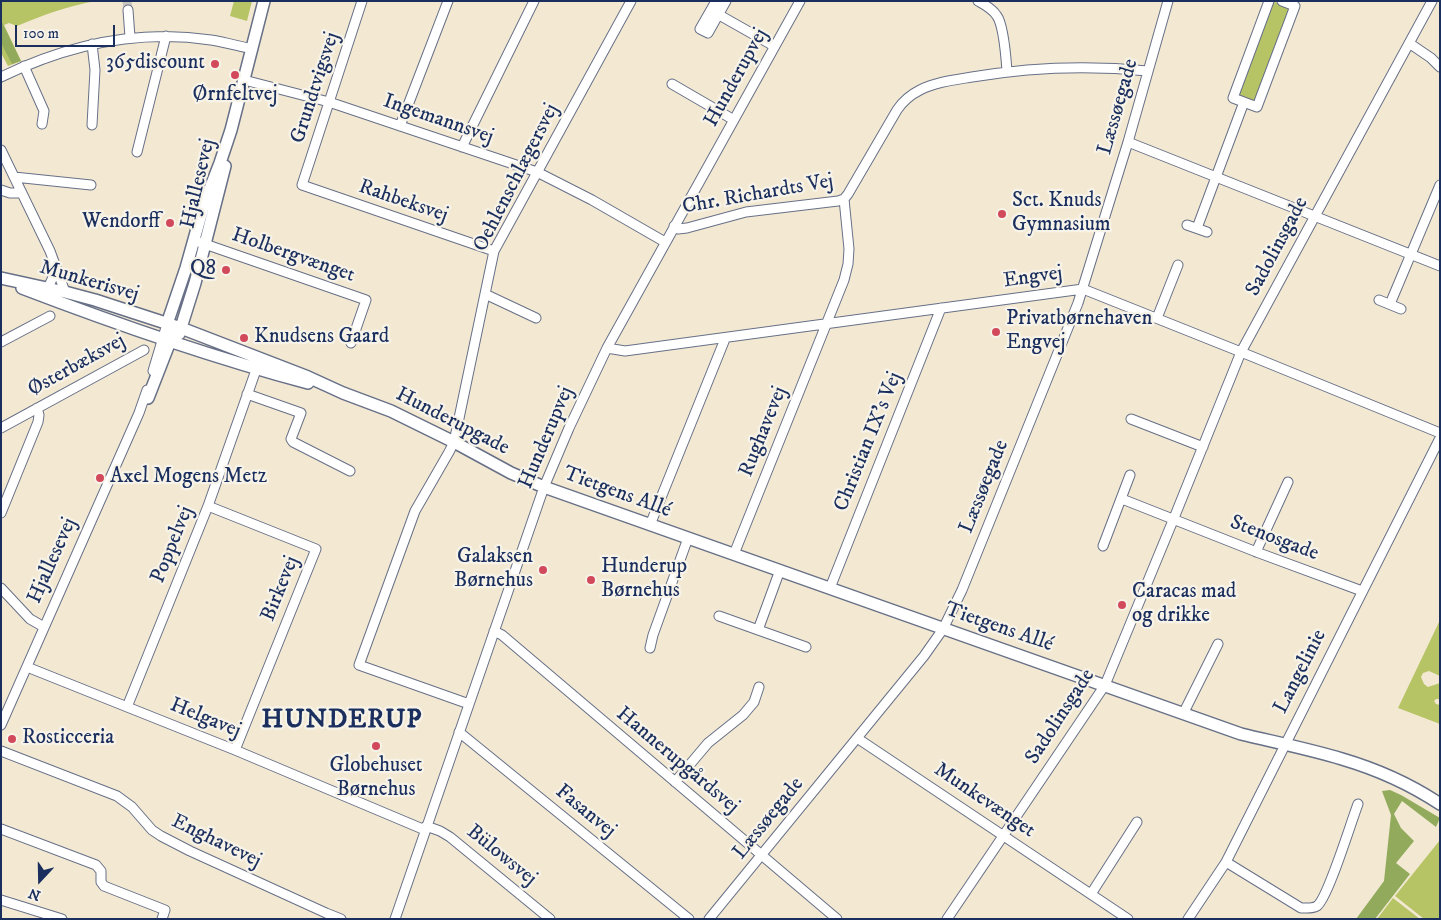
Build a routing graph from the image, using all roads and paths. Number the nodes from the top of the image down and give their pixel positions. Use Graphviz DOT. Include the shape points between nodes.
graph roads {
  1 [pos="264,1"];
  2 [pos="362,1"];
  3 [pos="448,1"];
  4 [pos="534,1"];
  5 [pos="632,1"];
  6 [pos="716,1"];
  7 [pos="726,1"];
  8 [pos="800,1"];
  9 [pos="978,1"];
  10 [pos="1168,1"];
  11 [pos="1269,1"];
  12 [pos="1282,1"];
  13 [pos="1432,1"];
  14 [pos="128,10"];
  15 [pos="714,13"];
  16 [pos="166,36"];
  17 [pos="130,37"];
  18 [pos="1409,43"];
  19 [pos="92,44"];
  20 [pos="774,46"];
  21 [pos="252,49"];
  22 [pos="24,66"];
  23 [pos="1440,67"];
  24 [pos="1148,70"];
  25 [pos="1007,71"];
  26 [pos="1,77"];
  27 [pos="244,80"];
  28 [pos="672,84"];
  29 [pos="329,102"];
  30 [pos="1244,102"];
  31 [pos="734,120"];
  32 [pos="42,124"];
  33 [pos="92,125"];
  34 [pos="400,126"];
  35 [pos="231,130"];
  36 [pos="1128,142"];
  37 [pos="462,147"];
  38 [pos="1,150"];
  39 [pos="138,152"];
  40 [pos="537,172"];
  41 [pos="14,177"];
  42 [pos="1217,177"];
  43 [pos="91,185"];
  44 [pos="302,185"];
  45 [pos="1440,185"];
  46 [pos="1,190"];
  47 [pos="22,193"];
  48 [pos="844,199"];
  49 [pos="1315,216"];
  50 [pos="1188,225"];
  51 [pos="674,226"];
  52 [pos="1197,228"];
  53 [pos="1207,232"];
  54 [pos="665,242"];
  55 [pos="192,244"];
  56 [pos="205,244"];
  57 [pos="50,251"];
  58 [pos="494,251"];
  59 [pos="1411,254"];
  60 [pos="1178,265"];
  61 [pos="1440,266"];
  62 [pos="1,279"];
  63 [pos="48,288"];
  64 [pos="1083,289"];
  65 [pos="65,292"];
  66 [pos="485,294"];
  67 [pos="1379,300"];
  68 [pos="1390,304"];
  69 [pos="941,308"];
  70 [pos="1401,308"];
  71 [pos="50,316"];
  72 [pos="536,318"];
  73 [pos="1157,318"];
  74 [pos="826,323"];
  75 [pos="172,334"];
  76 [pos="725,338"];
  77 [pos="1,342"];
  78 [pos="351,343"];
  79 [pos="607,348"];
  80 [pos="144,350"];
  81 [pos="1242,352"];
  82 [pos="256,370"];
  83 [pos="343,393"];
  84 [pos="247,394"];
  85 [pos="148,398"];
  86 [pos="37,408"];
  87 [pos="139,413"];
  88 [pos="1131,419"];
  89 [pos="1,428"];
  90 [pos="1440,433"];
  91 [pos="1440,438"];
  92 [pos="454,442"];
  93 [pos="1203,447"];
  94 [pos="350,471"];
  95 [pos="1130,475"];
  96 [pos="1288,482"];
  97 [pos="544,487"];
  98 [pos="1122,498"];
  99 [pos="208,506"];
  100 [pos="1,513"];
  101 [pos="1174,518"];
  102 [pos="650,525"];
  103 [pos="688,538"];
  104 [pos="1103,546"];
  105 [pos="1256,552"];
  106 [pos="734,554"];
  107 [pos="780,570"];
  108 [pos="1,588"];
  109 [pos="830,588"];
  110 [pos="1362,590"];
  111 [pos="719,616"];
  112 [pos="44,627"];
  113 [pos="943,628"];
  114 [pos="758,630"];
  115 [pos="494,631"];
  116 [pos="1218,644"];
  117 [pos="806,647"];
  118 [pos="650,648"];
  119 [pos="27,667"];
  120 [pos="1104,686"];
  121 [pos="759,687"];
  122 [pos="469,704"];
  123 [pos="128,707"];
  124 [pos="1183,714"];
  125 [pos="1,725"];
  126 [pos="459,732"];
  127 [pos="857,738"];
  128 [pos="1284,745"];
  129 [pos="235,750"];
  130 [pos="1,751"];
  131 [pos="675,782"];
  132 [pos="1358,804"];
  133 [pos="1440,804"];
  134 [pos="1138,822"];
  135 [pos="1,828"];
  136 [pos="426,828"];
  137 [pos="1003,835"];
  138 [pos="762,855"];
  139 [pos="1226,862"];
  140 [pos="1091,894"];
  141 [pos="1,900"];
  142 [pos="398,917"];
  143 [pos="62,919"];
  144 [pos="162,919"];
  145 [pos="341,919"];
  146 [pos="550,919"];
  147 [pos="689,919"];
  148 [pos="709,919"];
  149 [pos="837,919"];
  150 [pos="947,919"];
  151 [pos="1128,919"];
  152 [pos="1188,919"];
  1 -- 21 [label="main road, Hjallesevej"];
  2 -- 29 [label="street, Grundtvigsvej"];
  3 -- 34 [label="street"];
  4 -- 37 [label="street"];
  5 -- 40 [label="street, Oehlenschlægersvej"];
  6 -- 15 [label="street"];
  7 -- 15 [label="street"];
  8 -- 20 [label="street, Hunderupvej"];
  9 -- 25 [label="street" via="998,17"];
  10 -- 24 [label="street, Læssøegade"];
  11 -- 30 [label="street" via="1233,98"];
  12 -- 30 [label="street" via="1294,6 1260,98 1256,107"];
  13 -- 18 [label="street, Sadolinsgade"];
  14 -- 17 [label="street"];
  15 -- 20 [label="street"];
  16 -- 17 [label="street"];
  16 -- 21 [label="street" via="211,40"];
  16 -- 39 [label="street"];
  17 -- 19 [label="street"];
  18 -- 23 [label="street"];
  18 -- 49 [label="street, Sadolinsgade"];
  19 -- 22 [label="street"];
  19 -- 33 [label="street" via="95,70"];
  20 -- 31 [label="street, Hunderupvej"];
  21 -- 27 [label="main road, Hjallesevej"];
  22 -- 26 [label="street"];
  22 -- 32 [label="street" via="44,111"];
  24 -- 25 [label="street, Chr. Richardts Vej" via="1061,67"];
  24 -- 36 [label="street, Læssøegade"];
  25 -- 48 [label="street, Chr. Richardts Vej" via="932,84 911,94 897,110"];
  27 -- 29 [label="street, Ingemannsvej"];
  27 -- 35 [label="main road, Hjallesevej"];
  28 -- 31 [label="street"];
  29 -- 34 [label="street, Ingemannsvej"];
  29 -- 44 [label="street, Grundtvigsvej"];
  30 -- 42 [label="street"];
  31 -- 51 [label="street, Hunderupvej"];
  34 -- 37 [label="street, Ingemannsvej"];
  35 -- 55 [label="main road, Hjallesevej"];
  35 -- 56 [label="main road, Hjallesevej"];
  36 -- 42 [label="street"];
  36 -- 64 [label="street, Læssøegade"];
  37 -- 40 [label="street, Ingemannsvej"];
  38 -- 41 [label="street"];
  40 -- 54 [label="street, Ingemannsvej"];
  40 -- 58 [label="street, Oehlenschlægersvej"];
  41 -- 43 [label="street"];
  41 -- 47 [label="street"];
  42 -- 49 [label="street"];
  42 -- 52 [label="street"];
  44 -- 58 [label="street, Rahbeksvej"];
  45 -- 59 [label="street"];
  46 -- 47 [label="street" via="10,194"];
  47 -- 57 [label="street"];
  48 -- 51 [label="street, Chr. Richardts Vej" via="746,212 693,227"];
  48 -- 74 [label="street, Rughavevej" via="848,264"];
  49 -- 59 [label="street"];
  49 -- 81 [label="street, Sadolinsgade"];
  50 -- 52 [label="street"];
  51 -- 54 [label="street, Hunderupvej"];
  52 -- 53 [label="street"];
  54 -- 79 [label="street, Hunderupvej"];
  55 -- 56 [label="street, Holbergvænget"];
  55 -- 75 [label="main road, Hjallesevej"];
  56 -- 75 [label="main road, Hjallesevej"];
  56 -- 78 [label="street, Holbergvænget" via="366,300"];
  57 -- 63 [label="street" via="53,273"];
  57 -- 65 [label="street"];
  58 -- 66 [label="street, Oehlenschlægersvej"];
  59 -- 61 [label="street"];
  59 -- 68 [label="street"];
  60 -- 73 [label="street"];
  62 -- 63 [label="main road, Munkerisvej"];
  62 -- 75 [label="main road, Munkerisvej" via="64,304"];
  63 -- 65 [label="main road, Munkerisvej"];
  64 -- 69 [label="street, Engvej"];
  64 -- 73 [label="street, Engvej"];
  64 -- 113 [label="street, Læssøegade" via="962,590"];
  65 -- 75 [label="main road, Munkerisvej" via="95,300"];
  66 -- 72 [label="street"];
  66 -- 92 [label="street, Oehlenschlægersvej"];
  67 -- 68 [label="street"];
  68 -- 70 [label="street"];
  69 -- 74 [label="street, Engvej"];
  69 -- 109 [label="street, Christian IX's Vej"];
  71 -- 77 [label="street"];
  73 -- 81 [label="street, Engvej"];
  74 -- 76 [label="street, Engvej"];
  74 -- 106 [label="street, Rughavevej"];
  75 -- 82 [label="main road, Hunderupgade"];
  75 -- 83 [label="main road, Hunderupgade" via="256,363 266,361"];
  75 -- 85 [label="main road"];
  75 -- 87 [label="street, Hjallesevej"];
  76 -- 79 [label="street, Engvej" via="625,351"];
  76 -- 102 [label="street"];
  79 -- 97 [label="street, Hunderupvej"];
  80 -- 86 [label="street, Østerbæksvej"];
  81 -- 90 [label="street, Engvej"];
  81 -- 93 [label="street, Sadolinsgade"];
  82 -- 83 [label="main road, Hunderupgade"];
  82 -- 84 [label="street, Poppelvej"];
  83 -- 92 [label="main road, Hunderupgade" via="391,411"];
  84 -- 94 [label="street" via="301,413 291,438 293,442"];
  84 -- 99 [label="street, Poppelvej"];
  85 -- 87 [label="street, Hjallesevej"];
  86 -- 89 [label="street, Østerbæksvej"];
  86 -- 100 [label="street" via="38,422"];
  87 -- 112 [label="street, Hjallesevej"];
  88 -- 93 [label="street"];
  91 -- 110 [label="street, Langelinie"];
  92 -- 97 [label="main road, Hunderupgade"];
  92 -- 122 [label="street, Oehlenschlægersvej" via="415,511 359,664"];
  93 -- 101 [label="street, Sadolinsgade"];
  95 -- 98 [label="street"];
  96 -- 105 [label="street"];
  97 -- 102 [label="main road, Tietgens Allé"];
  97 -- 115 [label="street, Hunderupvej"];
  98 -- 101 [label="street"];
  98 -- 104 [label="street"];
  99 -- 123 [label="street, Poppelvej"];
  99 -- 129 [label="street, Birkevej" via="316,549"];
  101 -- 105 [label="street, Stenosgade"];
  101 -- 120 [label="street, Sadolinsgade"];
  102 -- 103 [label="main road, Tietgens Allé"];
  103 -- 106 [label="main road, Tietgens Allé"];
  103 -- 118 [label="street"];
  105 -- 110 [label="street, Stenosgade"];
  106 -- 107 [label="main road, Tietgens Allé"];
  107 -- 109 [label="main road, Tietgens Allé"];
  107 -- 114 [label="street"];
  108 -- 112 [label="street" via="30,619"];
  109 -- 113 [label="main road, Tietgens Allé"];
  110 -- 128 [label="street, Langelinie"];
  111 -- 114 [label="street"];
  112 -- 119 [label="street, Hjallesevej"];
  113 -- 120 [label="main road, Tietgens Allé"];
  113 -- 127 [label="street, Læssøegade"];
  114 -- 117 [label="street"];
  115 -- 122 [label="street, Hunderupvej"];
  115 -- 131 [label="street, Hannerupgårdsvej"];
  116 -- 124 [label="street"];
  119 -- 123 [label="street, Helgavej"];
  119 -- 125 [label="street, Hjallesevej"];
  120 -- 124 [label="main road, Tietgens Allé"];
  120 -- 137 [label="street, Sadolinsgade"];
  121 -- 131 [label="street" via="754,702 708,743"];
  122 -- 126 [label="street, Hunderupvej"];
  123 -- 129 [label="street, Helgavej"];
  124 -- 128 [label="main road, Tietgens Allé"];
  126 -- 136 [label="street, Hunderupvej"];
  126 -- 147 [label="street, Fasanvej"];
  127 -- 137 [label="street, Munkevænget"];
  127 -- 138 [label="street, Læssøegade"];
  128 -- 133 [label="main road, Tietgens Allé" via="1342,759 1384,774"];
  128 -- 139 [label="street, Langelinie"];
  129 -- 136 [label="street, Helgavej"];
  130 -- 145 [label="street, Enghavevej" via="117,796 132,806 160,836"];
  131 -- 138 [label="street, Hannerupgårdsvej"];
  132 -- 139 [label="street" via="1327,890 1318,906 1302,908"];
  134 -- 140 [label="street"];
  135 -- 144 [label="street" via="96,865 101,871 104,886 165,910"];
  136 -- 142 [label="street, Hunderupvej"];
  136 -- 146 [label="street, Bülowsvej" via="450,837"];
  137 -- 140 [label="street, Munkevænget"];
  137 -- 150 [label="street, Sadolinsgade"];
  138 -- 148 [label="street, Læssøegade"];
  138 -- 149 [label="street, Hannerupgårdsvej"];
  139 -- 152 [label="street, Langelinie"];
  140 -- 151 [label="street, Munkevænget"];
  141 -- 143 [label="street"];
}
